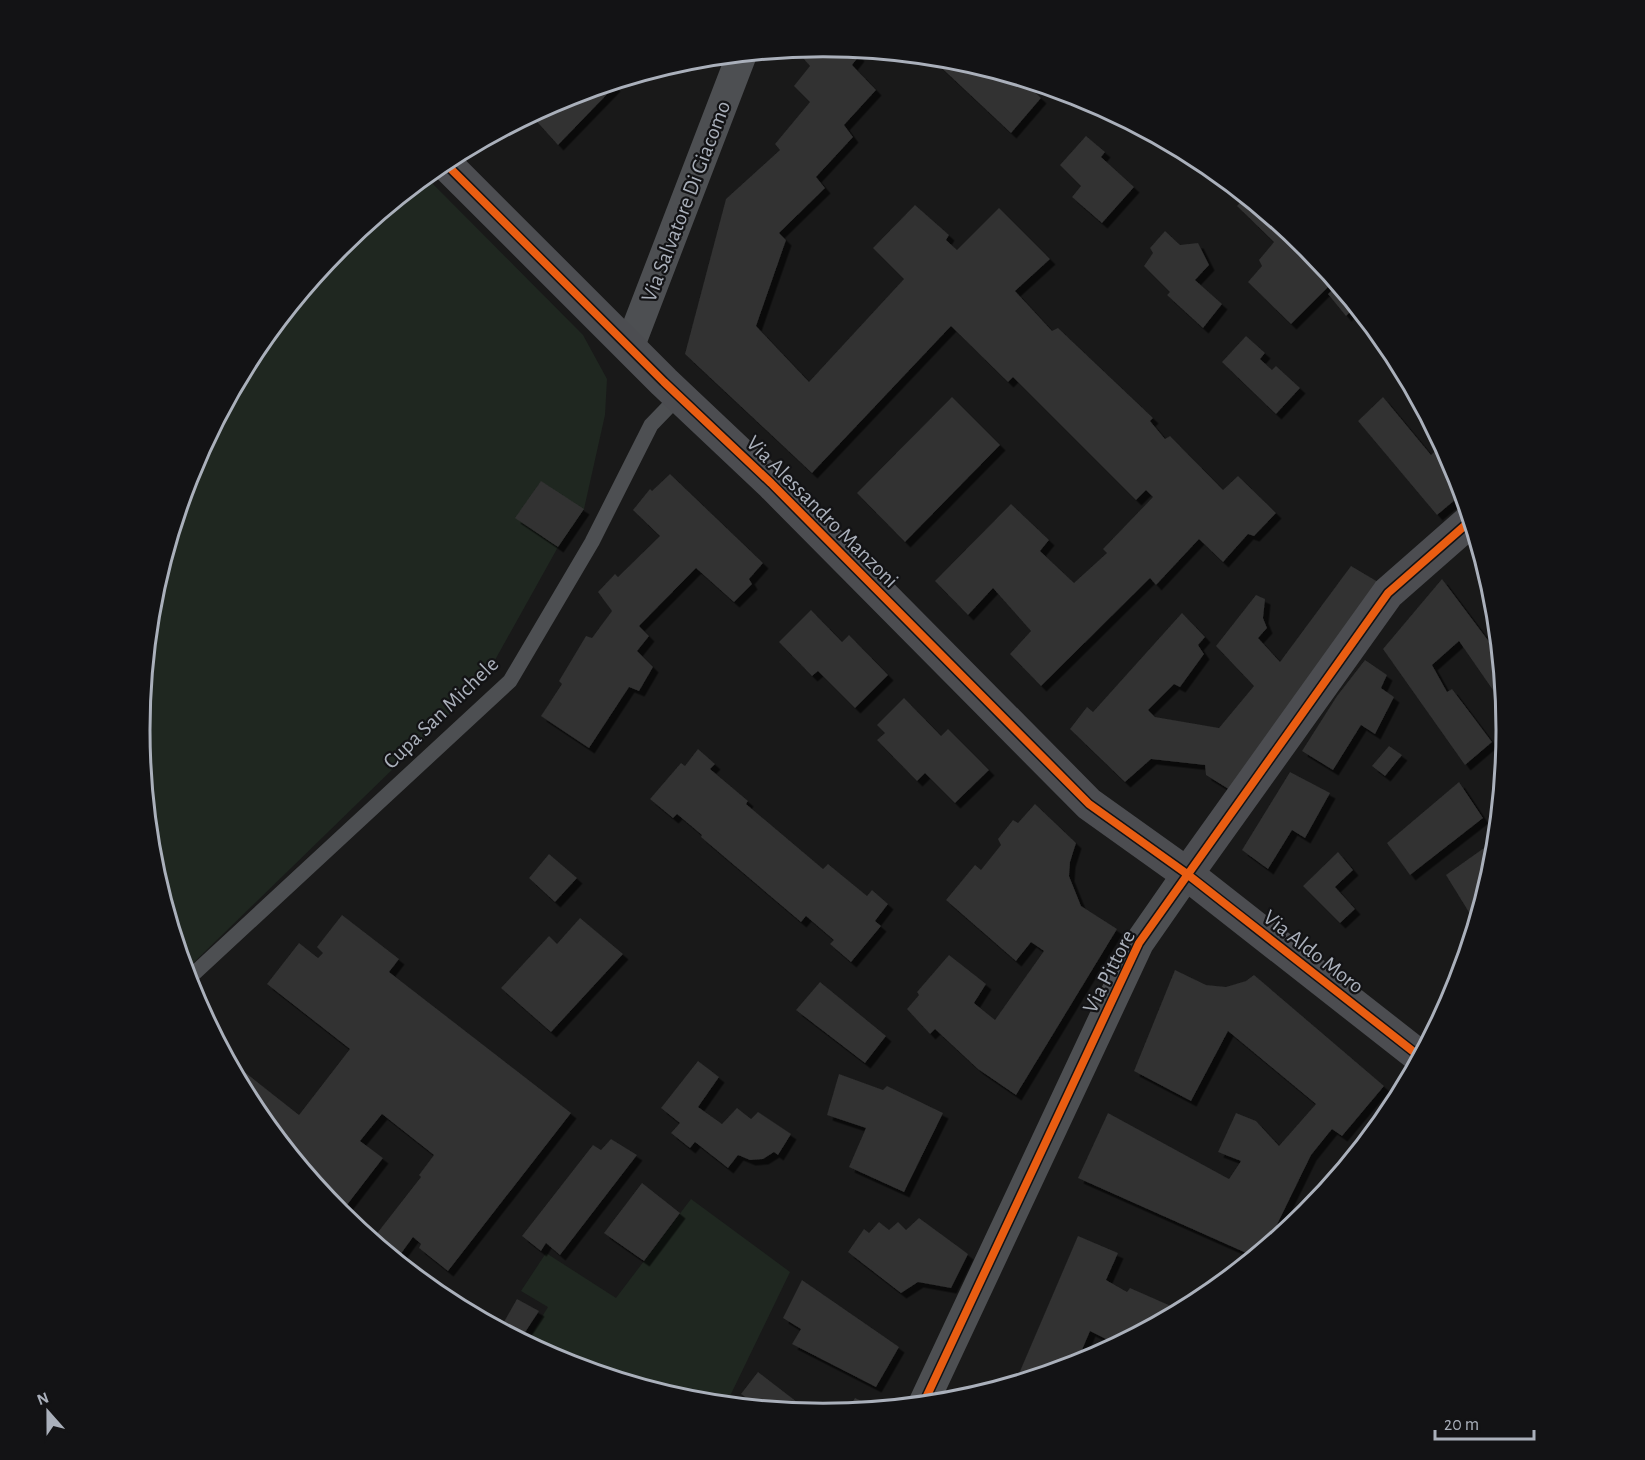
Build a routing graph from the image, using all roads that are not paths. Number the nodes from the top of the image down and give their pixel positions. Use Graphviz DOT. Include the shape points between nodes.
graph roads {
  1 [pos="739,63"];
  2 [pos="451,169"];
  3 [pos="629,348"];
  4 [pos="679,396"];
  5 [pos="1464,526"];
  6 [pos="1187,873"];
  7 [pos="195,973"];
  8 [pos="1413,1051"];
  9 [pos="928,1394"];
  1 -- 3 [label="street, Via Salvatore Di Giacomo"];
  2 -- 3 [label="street, Via Alessandro Manzoni"];
  3 -- 4 [label="street, Via Alessandro Manzoni"];
  4 -- 6 [label="street, Via Alessandro Manzoni" via="771,483 1089,804"];
  4 -- 7 [label="lane, Cupa San Michele" via="651,425 592,542 510,681"];
  5 -- 6 [label="street, Via Pittore" via="1388,593"];
  6 -- 8 [label="street, Via Aldo Moro"];
  6 -- 9 [label="street, Via Pittore" via="1139,943"];
}
